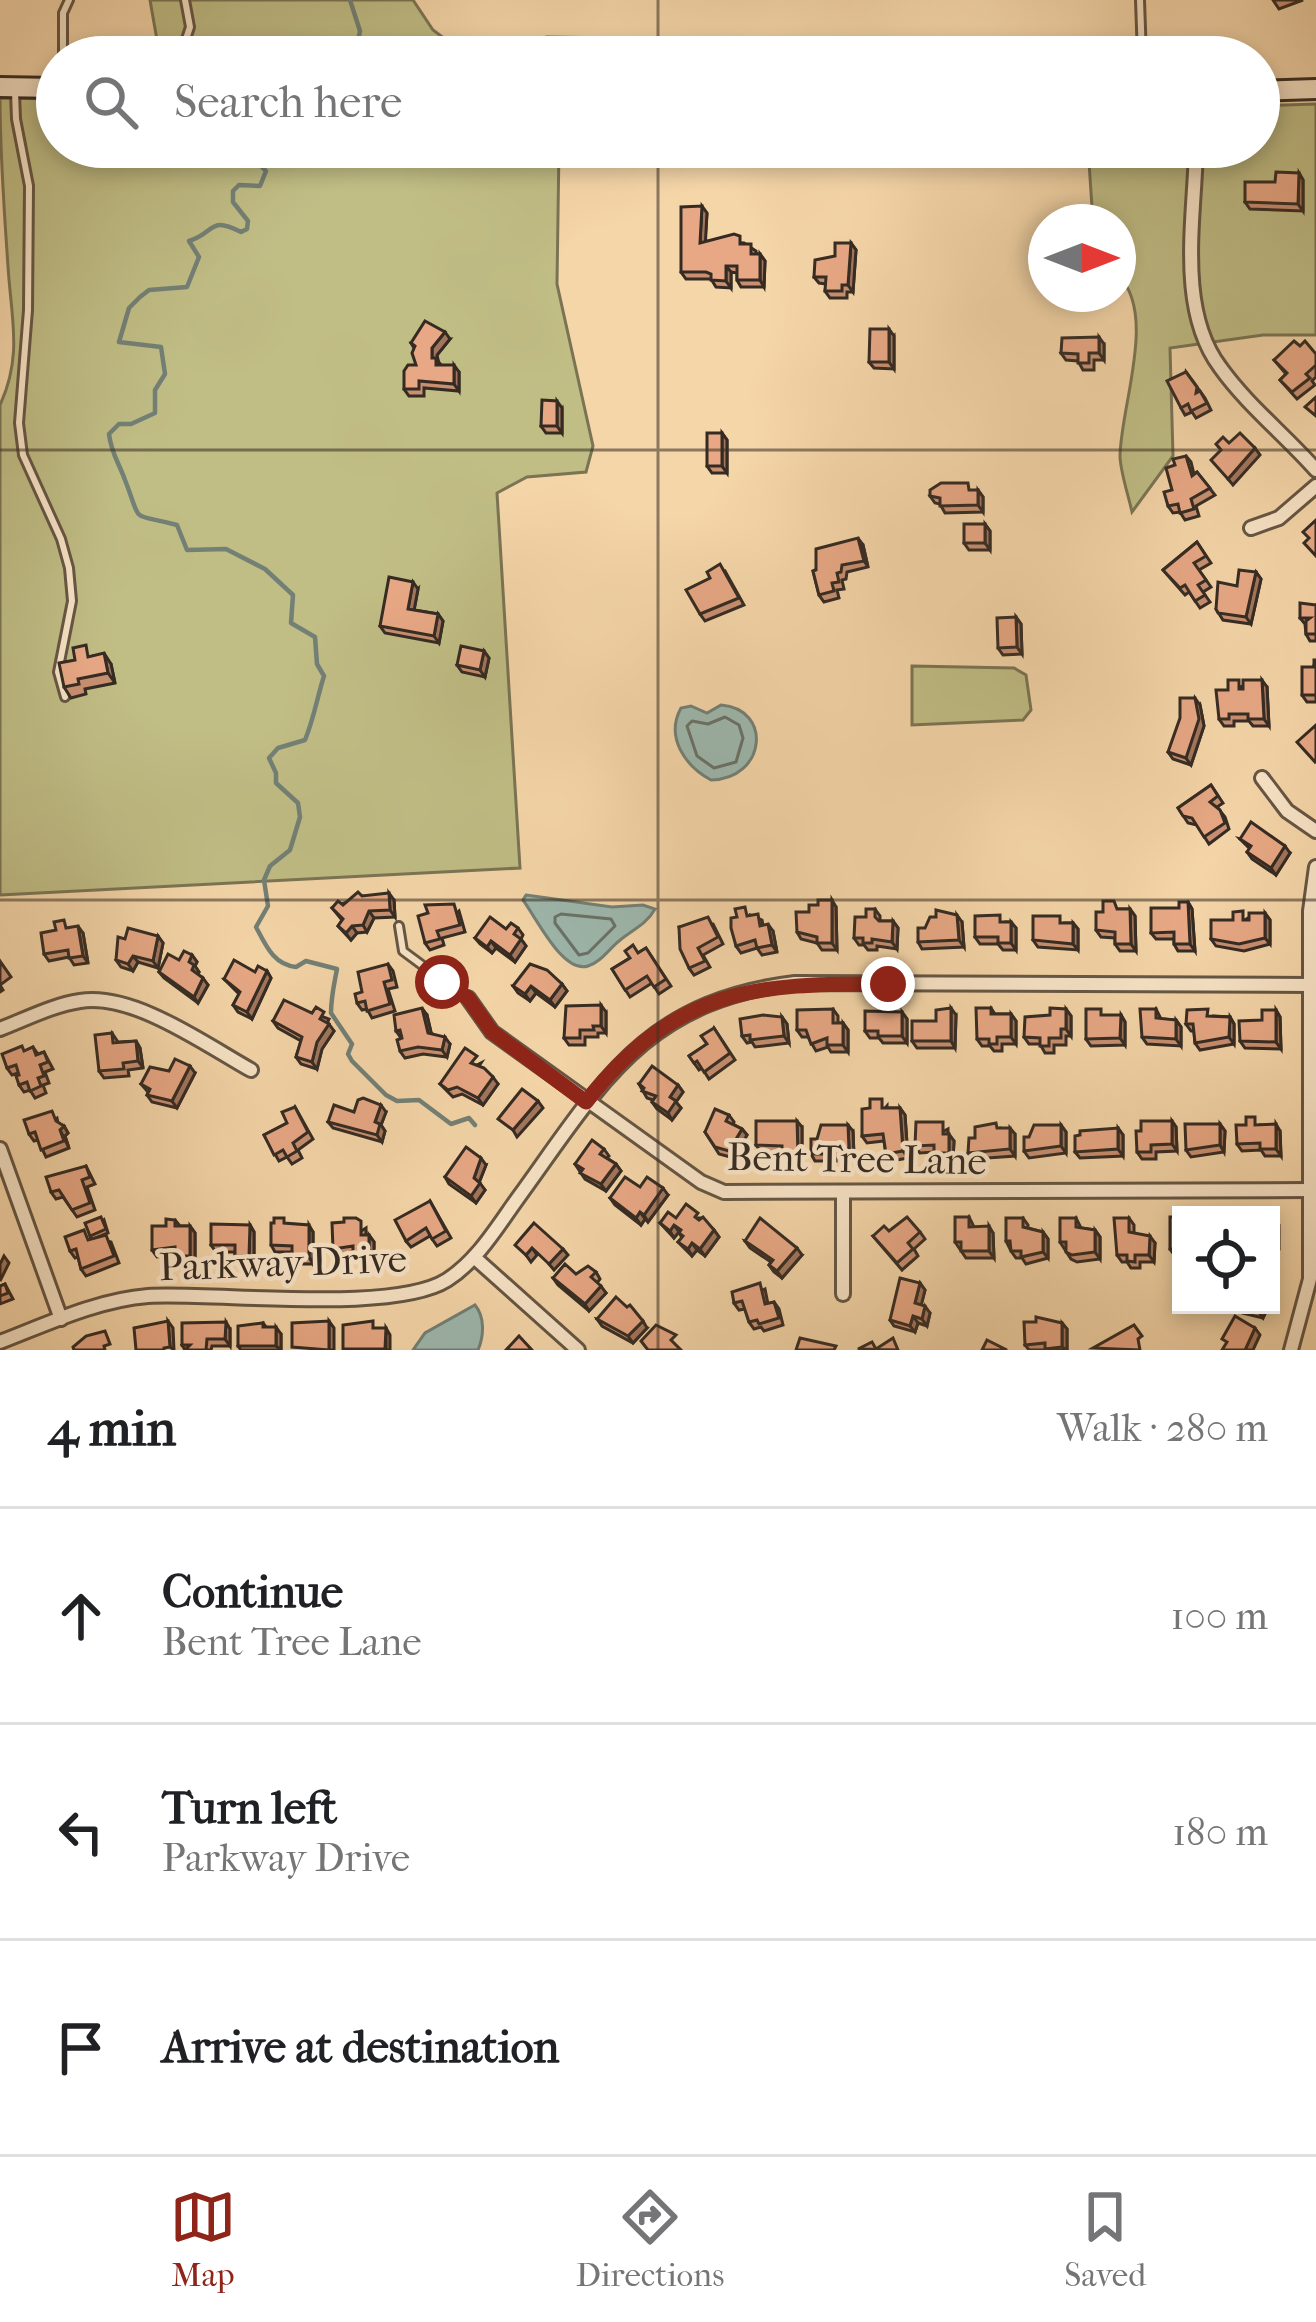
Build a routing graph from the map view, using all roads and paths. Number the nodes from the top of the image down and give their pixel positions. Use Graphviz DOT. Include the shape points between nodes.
graph roads {
  1 [pos="69,0"];
  2 [pos="185,0"];
  3 [pos="1141,0"];
  4 [pos="63,36"];
  5 [pos="187,36"];
  6 [pos="1142,36"];
  7 [pos="8,87"];
  8 [pos="1316,88"];
  9 [pos="1280,90"];
  10 [pos="1196,168"];
  11 [pos="1316,470"];
  12 [pos="1316,486"];
  13 [pos="1251,528"];
  14 [pos="65,698"];
  15 [pos="1262,778"];
  16 [pos="1316,831"];
  17 [pos="1316,867"];
  18 [pos="399,926"];
  19 [pos="1310,985"];
  20 [pos="468,998"];
  21 [pos="0,1029"];
  22 [pos="251,1070"];
  23 [pos="586,1102"];
  24 [pos="0,1149"];
  25 [pos="1311,1190"];
  26 [pos="843,1192"];
  27 [pos="474,1257"];
  28 [pos="843,1294"];
  29 [pos="61,1319"];
  30 [pos="0,1342"];
  31 [pos="578,1350"];
  32 [pos="1291,1350"];
  1 -- 4 [label="lane"];
  2 -- 5 [label="lane"];
  3 -- 6 [label="lane"];
  7 -- 14 [label="lane" via="30,199 19,422 23,455 69,568 72,601 58,672"];
  8 -- 9 [label="main road"];
  10 -- 11 [label="street" via="1194,292 1204,340"];
  12 -- 13 [label="street" via="1279,518"];
  15 -- 16 [label="street" via="1287,811"];
  17 -- 19 [label="street"];
  18 -- 20 [label="lane" via="403,951"];
  19 -- 23 [label="street, Parkway Drive" via="772,986 677,1019 626,1056"];
  19 -- 25 [label="street"];
  20 -- 23 [label="street, Bent Tree Lane" via="492,1032"];
  21 -- 22 [label="street" via="70,1003 106,1000 133,1006"];
  23 -- 26 [label="street, Bent Tree Lane" via="713,1188"];
  23 -- 27 [label="street, Parkway Drive"];
  24 -- 29 [label="street"];
  25 -- 26 [label="street, Bent Tree Lane"];
  25 -- 32 [label="street" via="1310,1279"];
  26 -- 28 [label="street"];
  27 -- 29 [label="street, Parkway Drive" via="446,1280 403,1295 151,1296"];
  27 -- 31 [label="street"];
  29 -- 30 [label="street, Parkway Drive"];
}
